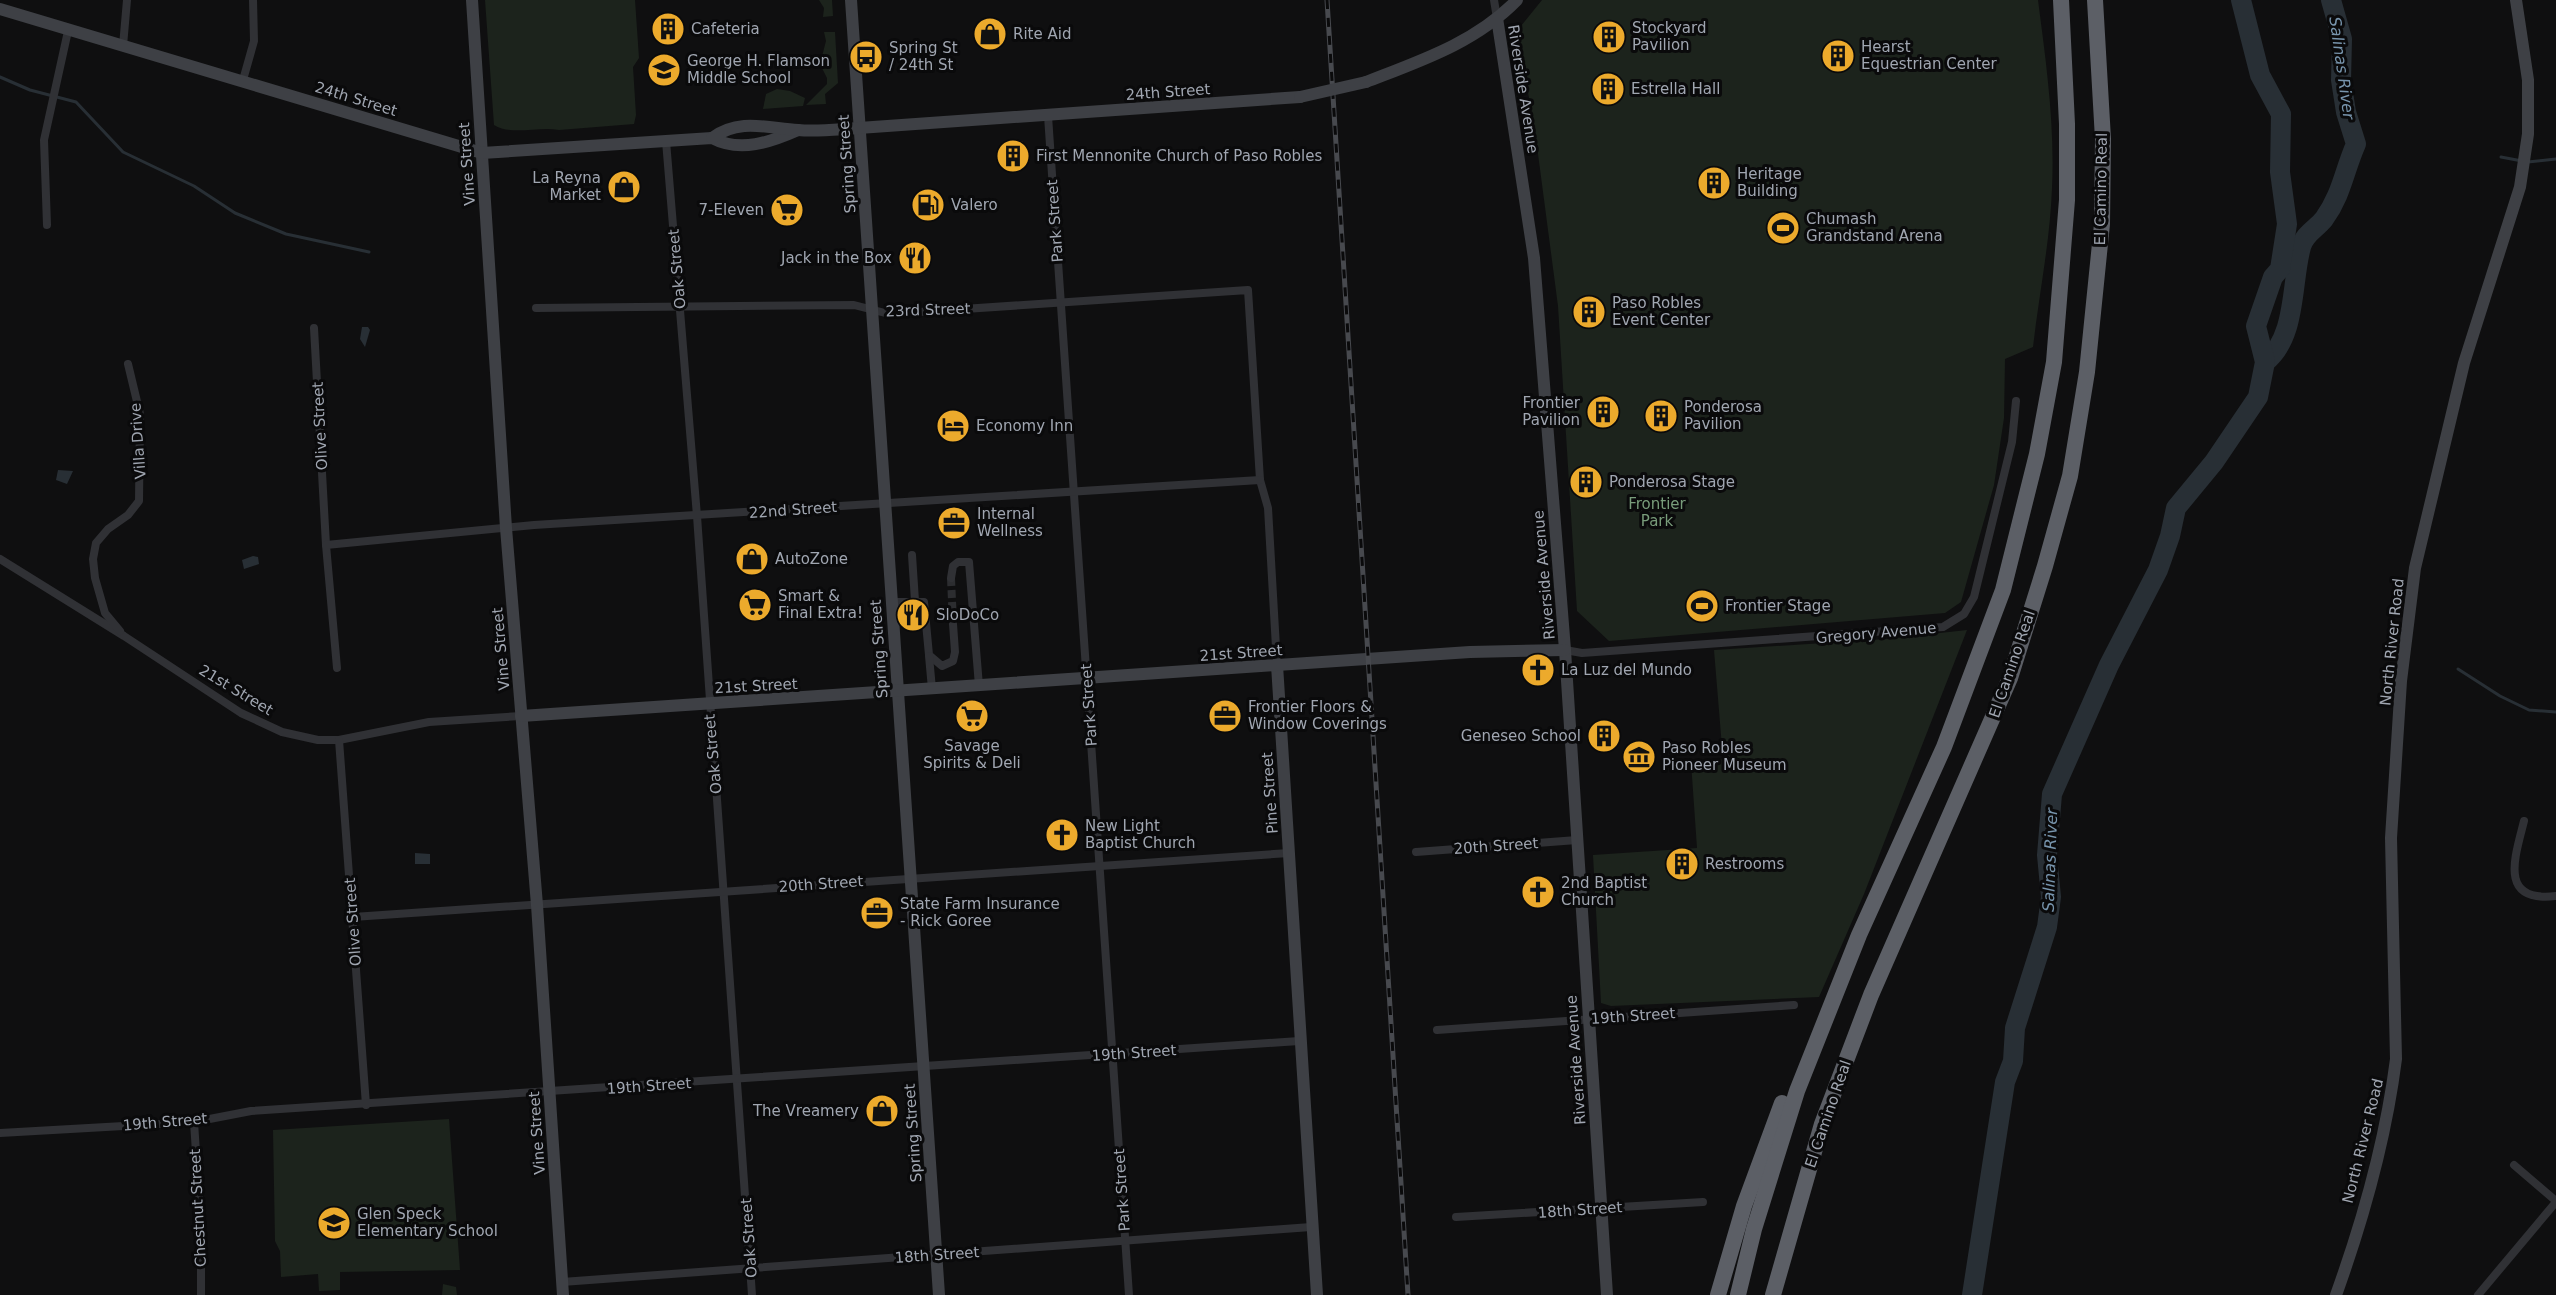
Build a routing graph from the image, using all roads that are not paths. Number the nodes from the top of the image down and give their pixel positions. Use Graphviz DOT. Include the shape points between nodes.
graph roads {
  1 [pos="127,0"];
  2 [pos="253,0"];
  3 [pos="472,0"];
  4 [pos="851,0"];
  5 [pos="1494,0"];
  6 [pos="1517,0"];
  7 [pos="2061,0"];
  8 [pos="2095,0"];
  9 [pos="2516,0"];
  10 [pos="0,9"];
  11 [pos="1497,18"];
  12 [pos="68,31"];
  13 [pos="123,46"];
  14 [pos="243,80"];
  15 [pos="1048,116"];
  16 [pos="859,128"];
  17 [pos="798,130"];
  18 [pos="712,138"];
  19 [pos="666,141"];
  20 [pos="482,153"];
  21 [pos="47,225"];
  22 [pos="1248,290"];
  23 [pos="1060,302"];
  24 [pos="681,306"];
  25 [pos="536,308"];
  26 [pos="871,311"];
  27 [pos="314,328"];
  28 [pos="128,364"];
  29 [pos="2016,401"];
  30 [pos="1260,480"];
  31 [pos="1073,491"];
  32 [pos="885,503"];
  33 [pos="697,516"];
  34 [pos="506,528"];
  35 [pos="326,545"];
  36 [pos="912,555"];
  37 [pos="0,559"];
  38 [pos="951,578"];
  39 [pos="915,601"];
  40 [pos="891,602"];
  41 [pos="953,624"];
  42 [pos="124,636"];
  43 [pos="1565,650"];
  44 [pos="929,656"];
  45 [pos="1277,665"];
  46 [pos="337,669"];
  47 [pos="1087,678"];
  48 [pos="979,686"];
  49 [pos="932,689"];
  50 [pos="897,691"];
  51 [pos="709,704"];
  52 [pos="521,716"];
  53 [pos="339,740"];
  54 [pos="2524,821"];
  55 [pos="1577,840"];
  56 [pos="1416,852"];
  57 [pos="1289,853"];
  58 [pos="1098,865"];
  59 [pos="911,878"];
  60 [pos="724,890"];
  61 [pos="2556,896"];
  62 [pos="537,905"];
  63 [pos="353,917"];
  64 [pos="1859,935"];
  65 [pos="1794,1005"];
  66 [pos="1588,1019"];
  67 [pos="1437,1030"];
  68 [pos="1299,1041"];
  69 [pos="1112,1055"];
  70 [pos="924,1068"];
  71 [pos="738,1080"];
  72 [pos="549,1092"];
  73 [pos="366,1105"];
  74 [pos="194,1122"];
  75 [pos="0,1133"];
  76 [pos="2514,1165"];
  77 [pos="2556,1201"];
  78 [pos="1703,1202"];
  79 [pos="1600,1209"];
  80 [pos="1456,1217"];
  81 [pos="1311,1227"];
  82 [pos="1125,1242"];
  83 [pos="935,1255"];
  84 [pos="750,1268"];
  85 [pos="563,1289"];
  86 [pos="201,1295"];
  87 [pos="752,1295"];
  88 [pos="939,1295"];
  89 [pos="1129,1295"];
  90 [pos="1317,1295"];
  91 [pos="1607,1295"];
  92 [pos="1718,1295"];
  93 [pos="1738,1295"];
  94 [pos="1773,1295"];
  95 [pos="2336,1295"];
  96 [pos="2478,1295"];
  1 -- 13 [label="street"];
  2 -- 14 [label="street" via="254,41"];
  3 -- 20 [label="main road, Vine Street"];
  4 -- 16 [label="main road, Spring Street"];
  5 -- 11 [label="street, Riverside Avenue"];
  6 -- 11 [label="main road, 24th Street"];
  7 -- 64 [label="highway" via="2067,200 2055,362 2037,454 2003,590 1944,747"];
  8 -- 94 [label="highway, El Camino Real" via="2103,139 2102,224 2087,372 2070,476 2010,678 1871,995 1822,1124"];
  9 -- 95 [label="main road, North River Road" via="2528,80 2528,134 2520,187 2464,363 2415,568 2401,681 2391,838 2396,1059 2374,1168"];
  10 -- 12 [label="main road, 24th Street"];
  11 -- 15 [label="main road, 24th Street, bridge" via="1444,51 1366,82 1300,97"];
  11 -- 43 [label="main road, Riverside Avenue" via="1534,258"];
  12 -- 13 [label="main road, 24th Street"];
  12 -- 21 [label="street" via="44,140"];
  13 -- 14 [label="main road, 24th Street"];
  14 -- 20 [label="main road, 24th Street"];
  15 -- 16 [label="main road, 24th Street"];
  15 -- 23 [label="street, Park Street"];
  16 -- 17 [label="main road, 24th Street"];
  16 -- 26 [label="main road, Spring Street"];
  17 -- 18 [label="main road, 24th Street" via="767,125 726,128"];
  17 -- 18 [label="main road, 24th Street" via="769,143 726,145"];
  18 -- 19 [label="main road, 24th Street"];
  19 -- 20 [label="main road, 24th Street"];
  19 -- 24 [label="street, Oak Street"];
  20 -- 34 [label="main road, Vine Street"];
  22 -- 23 [label="street, 23rd Street"];
  22 -- 30 [label="street, Pine Street"];
  23 -- 26 [label="street, 23rd Street" via="889,314"];
  23 -- 31 [label="street, Park Street"];
  24 -- 25 [label="street, 23rd Street"];
  24 -- 26 [label="street, 23rd Street" via="854,305"];
  24 -- 33 [label="street, Oak Street"];
  26 -- 32 [label="main road, Spring Street"];
  27 -- 35 [label="street, Olive Street"];
  28 -- 42 [label="street, Villa Drive" via="140,414 139,501 96,543 93,559 105,613"];
  29 -- 43 [label="street, Gregory Avenue" via="2012,442 1974,597 1964,614 1943,627 1582,653"];
  30 -- 31 [label="street, 22nd Street"];
  30 -- 45 [label="street, Pine Street" via="1268,508"];
  31 -- 32 [label="street, 22nd Street"];
  31 -- 47 [label="street, Park Street"];
  32 -- 33 [label="street, 22nd Street"];
  32 -- 40 [label="main road, Spring Street"];
  33 -- 34 [label="street, 22nd Street"];
  33 -- 51 [label="street, Oak Street"];
  34 -- 35 [label="street, 22nd Street"];
  34 -- 52 [label="main road, Vine Street"];
  35 -- 46 [label="street, Olive Street"];
  36 -- 39 [label="street"];
  37 -- 42 [label="street, 21st Street"];
  38 -- 48 [label="street" via="953,566 969,562"];
  39 -- 40 [label="street"];
  39 -- 44 [label="street" via="925,605"];
  40 -- 50 [label="main road, Spring Street"];
  41 -- 44 [label="street" via="953,662 942,666"];
  42 -- 53 [label="street, 21st Street" via="261,724 300,737"];
  43 -- 45 [label="main road, 21st Street" via="1481,651"];
  43 -- 55 [label="main road, Riverside Avenue"];
  44 -- 49 [label="street"];
  45 -- 47 [label="main road, 21st Street"];
  45 -- 57 [label="main road, Pine Street"];
  47 -- 48 [label="main road, 21st Street"];
  47 -- 58 [label="street, Park Street"];
  48 -- 49 [label="main road, 21st Street"];
  49 -- 50 [label="main road, 21st Street"];
  50 -- 51 [label="main road, 21st Street"];
  50 -- 59 [label="main road, Spring Street"];
  51 -- 52 [label="main road, 21st Street"];
  51 -- 60 [label="street, Oak Street"];
  52 -- 53 [label="street, 21st Street" via="429,722"];
  52 -- 62 [label="main road, Vine Street"];
  53 -- 63 [label="street, Olive Street"];
  54 -- 61 [label="street" via="2514,861 2518,887 2529,895"];
  55 -- 56 [label="street, 20th Street"];
  55 -- 66 [label="main road, Riverside Avenue"];
  57 -- 58 [label="street, 20th Street"];
  57 -- 68 [label="main road, Pine Street"];
  58 -- 59 [label="street, 20th Street"];
  58 -- 69 [label="street, Park Street"];
  59 -- 60 [label="street, 20th Street"];
  59 -- 70 [label="main road, Spring Street"];
  60 -- 62 [label="street, 20th Street"];
  60 -- 71 [label="street, Oak Street"];
  62 -- 63 [label="street, 20th Street"];
  62 -- 72 [label="main road, Vine Street"];
  63 -- 73 [label="street, Olive Street"];
  64 -- 92 [label="highway" via="1844,950 1790,1080 1744,1206"];
  64 -- 93 [label="highway" via="1797,1091"];
  65 -- 66 [label="street, 19th Street"];
  66 -- 67 [label="street, 19th Street"];
  66 -- 79 [label="main road, Riverside Avenue"];
  68 -- 69 [label="street, 19th Street"];
  68 -- 81 [label="main road, Pine Street"];
  69 -- 70 [label="street, 19th Street"];
  69 -- 82 [label="street, Park Street"];
  70 -- 71 [label="street, 19th Street"];
  70 -- 83 [label="main road, Spring Street"];
  71 -- 72 [label="street, 19th Street"];
  71 -- 84 [label="street, Oak Street"];
  72 -- 73 [label="street, 19th Street"];
  72 -- 85 [label="main road, Vine Street"];
  73 -- 74 [label="street, 19th Street" via="251,1111"];
  74 -- 75 [label="street, 19th Street"];
  74 -- 86 [label="street, Chestnut Street"];
  76 -- 77 [label="street"];
  77 -- 96 [label="street"];
  78 -- 79 [label="street, 18th Street"];
  79 -- 80 [label="street, 18th Street"];
  79 -- 91 [label="main road, Riverside Avenue"];
  81 -- 82 [label="street, 18th Street"];
  81 -- 90 [label="main road, Pine Street"];
  82 -- 83 [label="street, 18th Street"];
  82 -- 89 [label="street, Park Street"];
  83 -- 84 [label="street, 18th Street"];
  83 -- 88 [label="main road, Spring Street"];
  84 -- 85 [label="street, 18th Street"];
  84 -- 87 [label="street, Oak Street"];
}
